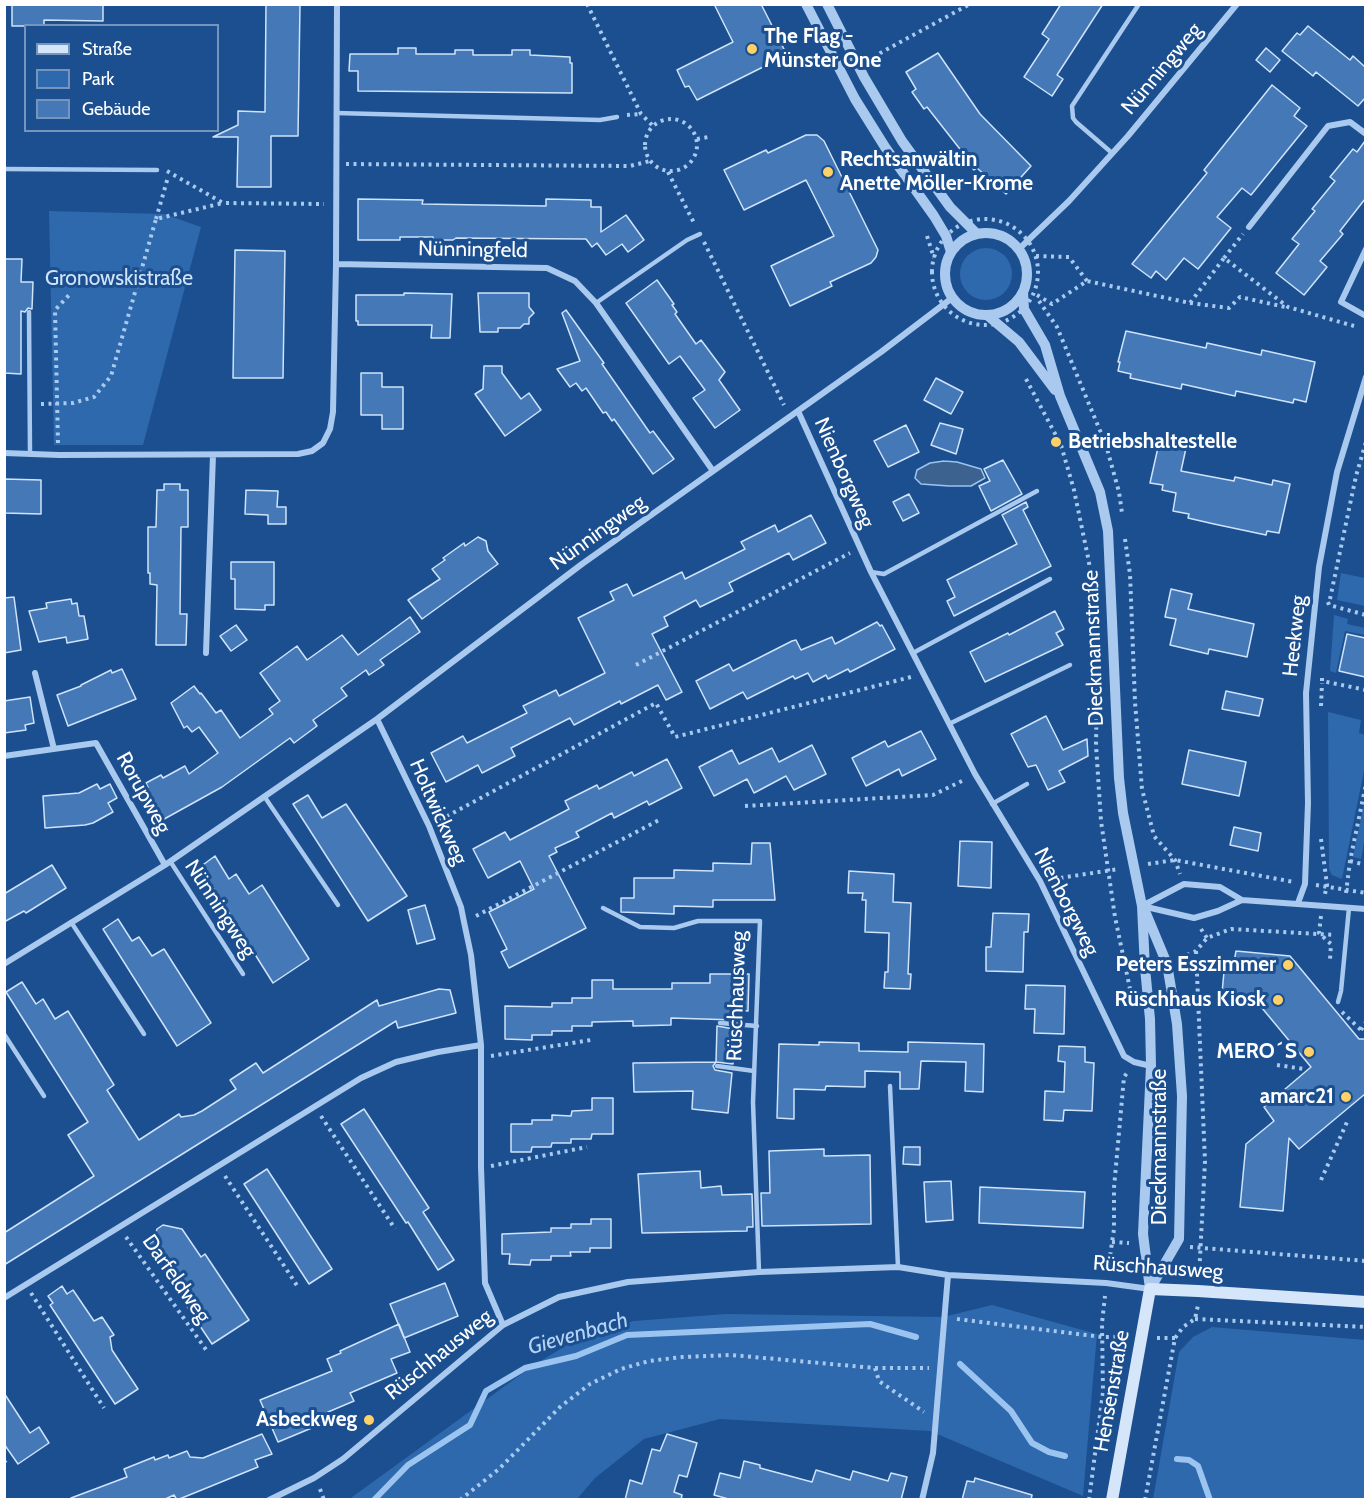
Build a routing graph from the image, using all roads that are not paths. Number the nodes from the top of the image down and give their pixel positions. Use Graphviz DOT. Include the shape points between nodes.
graph roads {
  1 [pos="337,4"];
  2 [pos="806,4"];
  3 [pos="827,4"];
  4 [pos="1139,4"];
  5 [pos="1237,4"];
  6 [pos="336,113"];
  7 [pos="617,117"];
  8 [pos="1365,134"];
  9 [pos="1112,153"];
  10 [pos="4,169"];
  11 [pos="157,170"];
  12 [pos="1249,227"];
  13 [pos="700,234"];
  14 [pos="977,234"];
  15 [pos="1019,249"];
  16 [pos="1365,249"];
  17 [pos="951,252"];
  18 [pos="336,264"];
  19 [pos="1023,292"];
  20 [pos="952,298"];
  21 [pos="596,303"];
  22 [pos="29,312"];
  23 [pos="1365,316"];
  24 [pos="987,320"];
  25 [pos="1365,376"];
  26 [pos="1060,396"];
  27 [pos="798,411"];
  28 [pos="4,453"];
  29 [pos="30,453"];
  30 [pos="213,455"];
  31 [pos="713,471"];
  32 [pos="1036,491"];
  33 [pos="870,572"];
  34 [pos="1050,579"];
  35 [pos="913,652"];
  36 [pos="206,653"];
  37 [pos="1070,665"];
  38 [pos="35,673"];
  39 [pos="377,718"];
  40 [pos="950,724"];
  41 [pos="54,749"];
  42 [pos="4,756"];
  43 [pos="1027,784"];
  44 [pos="264,796"];
  45 [pos="992,804"];
  46 [pos="167,863"];
  47 [pos="1242,900"];
  48 [pos="1298,903"];
  49 [pos="338,905"];
  50 [pos="1142,906"];
  51 [pos="603,908"];
  52 [pos="1349,908"];
  53 [pos="1365,909"];
  54 [pos="72,922"];
  55 [pos="4,964"];
  56 [pos="243,974"];
  57 [pos="1338,1002"];
  58 [pos="720,1023"];
  59 [pos="757,1026"];
  60 [pos="4,1034"];
  61 [pos="144,1034"];
  62 [pos="481,1045"];
  63 [pos="717,1066"];
  64 [pos="1151,1066"];
  65 [pos="754,1071"];
  66 [pos="891,1086"];
  67 [pos="44,1096"];
  68 [pos="898,1267"];
  69 [pos="759,1272"];
  70 [pos="948,1275"];
  71 [pos="1150,1289"];
  72 [pos="4,1298"];
  73 [pos="1365,1302"];
  74 [pos="503,1326"];
  75 [pos="269,1500"];
  76 [pos="922,1500"];
  77 [pos="1112,1500"];
  1 -- 6 [label="street"];
  2 -- 17 [label="street" via="869,122 945,236"];
  3 -- 14 [label="street" via="890,122 936,189"];
  4 -- 9 [label="lane" via="1072,106 1076,122"];
  5 -- 9 [label="street, Nünningweg"];
  6 -- 7 [label="lane" via="600,120"];
  6 -- 18 [label="street"];
  8 -- 12 [label="street" via="1350,122 1328,126"];
  9 -- 15 [label="street, Nünningweg"];
  10 -- 11 [label="lane"];
  13 -- 21 [label="lane"];
  14 -- 15 [label="street" via="1000,235"];
  14 -- 17 [label="street" via="958,243"];
  15 -- 19 [label="street, Dieckmannstraße" via="1027,270"];
  16 -- 23 [label="street" via="1341,302"];
  17 -- 20 [label="street" via="945,275"];
  18 -- 21 [label="street, Nünningfeld" via="546,268 575,281"];
  18 -- 30 [label="street" via="333,412 323,443 298,454"];
  19 -- 24 [label="street" via="1008,309"];
  19 -- 26 [label="street, Dieckmannstraße" via="1024,309 1045,345"];
  20 -- 24 [label="street, Dieckmannstraße" via="962,308"];
  20 -- 27 [label="street, Nünningweg"];
  21 -- 31 [label="street, Nünningfeld"];
  22 -- 29 [label="lane"];
  24 -- 26 [label="street, Dieckmannstraße" via="999,324 1019,342"];
  25 -- 48 [label="street, Heekweg" via="1337,472 1318,567 1306,693 1305,884"];
  26 -- 50 [label="street, Dieckmannstraße" via="1100,492 1108,531 1119,778"];
  27 -- 31 [label="street, Nünningweg"];
  27 -- 33 [label="street, Nienborgweg"];
  28 -- 29 [label="street"];
  29 -- 30 [label="street"];
  30 -- 36 [label="street"];
  31 -- 39 [label="street, Nünningweg"];
  32 -- 33 [label="lane" via="884,574"];
  33 -- 35 [label="street, Nienborgweg"];
  34 -- 35 [label="lane"];
  35 -- 40 [label="street, Nienborgweg"];
  37 -- 40 [label="lane"];
  38 -- 41 [label="street"];
  39 -- 44 [label="street, Nünningweg"];
  39 -- 62 [label="street, Holtwickweg" via="429,826 461,907 471,955"];
  40 -- 45 [label="street, Nienborgweg"];
  41 -- 42 [label="street, Rorupweg"];
  41 -- 46 [label="street, Rorupweg" via="96,743"];
  43 -- 45 [label="lane"];
  44 -- 46 [label="street, Nünningweg"];
  44 -- 49 [label="lane"];
  45 -- 64 [label="street, Nienborgweg" via="1040,881 1124,1056"];
  46 -- 54 [label="street, Nünningweg"];
  46 -- 56 [label="lane, Nünningweg"];
  47 -- 48 [label="street"];
  47 -- 50 [label="street" via="1194,918"];
  47 -- 50 [label="street" via="1220,887 1184,884"];
  48 -- 52 [label="street"];
  50 -- 64 [label="street, Dieckmannstraße"];
  50 -- 71 [label="street, Dieckmannstraße" via="1167,964 1177,1024 1182,1096 1179,1239"];
  51 -- 59 [label="lane, Rüschhausweg" via="640,927 674,928 698,921 760,921"];
  52 -- 53 [label="street"];
  52 -- 57 [label="lane"];
  54 -- 55 [label="street, Nünningweg"];
  54 -- 61 [label="lane"];
  58 -- 59 [label="lane"];
  59 -- 65 [label="lane, Rüschhausweg"];
  60 -- 67 [label="lane"];
  62 -- 72 [label="street, Darfeldweg" via="396,1062 361,1078"];
  62 -- 74 [label="street, Holtwickweg" via="485,1283"];
  63 -- 65 [label="lane"];
  64 -- 71 [label="street, Dieckmannstraße" via="1143,1234"];
  65 -- 69 [label="lane, Rüschhausweg"];
  66 -- 68 [label="lane"];
  68 -- 69 [label="street, Rüschhausweg"];
  68 -- 70 [label="street, Rüschhausweg"];
  69 -- 74 [label="street, Rüschhausweg" via="628,1282 560,1298"];
  70 -- 71 [label="street, Rüschhausweg"];
  70 -- 76 [label="street" via="933,1454"];
  71 -- 73 [label="main road, Rüschhausweg"];
  71 -- 77 [label="main road, Hensenstraße"];
  74 -- 75 [label="street, Rüschhausweg" via="343,1459"];
}
